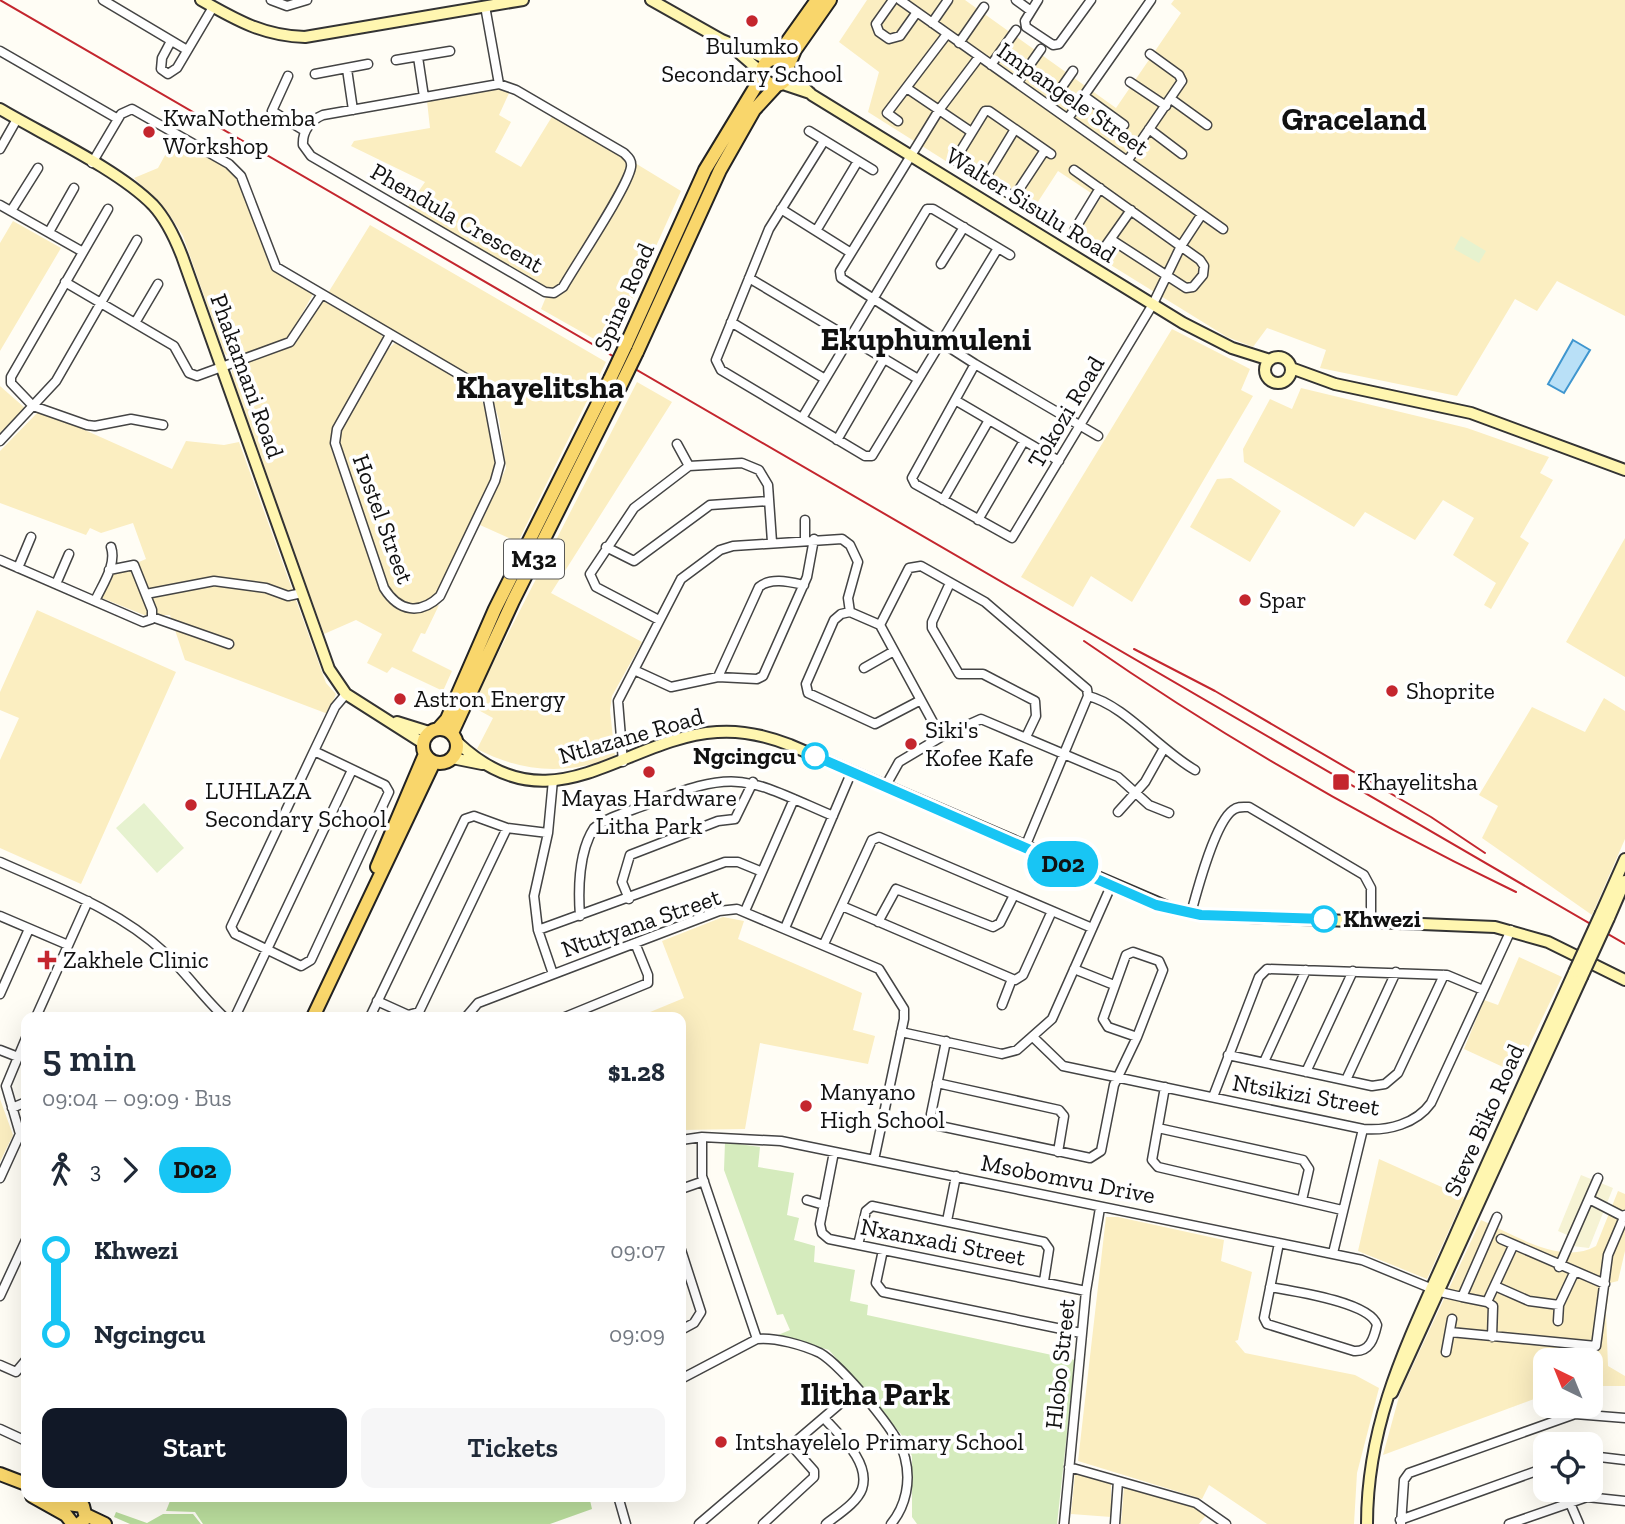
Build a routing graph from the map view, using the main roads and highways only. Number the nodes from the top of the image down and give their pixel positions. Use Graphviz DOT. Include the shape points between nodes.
graph roads {
  1 [pos="817,0"];
  2 [pos="830,0"];
  3 [pos="772,59"];
  4 [pos="762,74"];
  5 [pos="783,77"];
  6 [pos="631,348"];
  7 [pos="615,383"];
  8 [pos="455,738"];
  9 [pos="430,744"];
  10 [pos="315,1012"];
  11 [pos="3,1476"];
  12 [pos="21,1482"];
  13 [pos="21,1489"];
  14 [pos="47,1502"];
  15 [pos="56,1502"];
  16 [pos="77,1514"];
  17 [pos="105,1524"];
  1 -- 3 [label="main road, Spine Road / M32"];
  2 -- 5 [label="main road, Spine Road / M32" via="795,50"];
  3 -- 4 [label="main road, Spine Road / M32"];
  3 -- 5 [label="main road" via="783,61"];
  4 -- 5 [label="main road" via="768,83"];
  4 -- 6 [label="main road, Spine Road / M32" via="705,170"];
  5 -- 6 [label="main road, Spine Road / M32" via="754,110 720,170"];
  6 -- 7 [label="main road, Spine Road / M32, bridge"];
  7 -- 8 [label="main road, Spine Road / M32"];
  7 -- 9 [label="main road, Spine Road / M32" via="495,608 447,719"];
  8 -- 9 [label="main road"];
  8 -- 9 [label="main road, Spine Road / M32" via="452,758 446,762"];
  9 -- 10 [label="main road, Spine Road / M32"];
  11 -- 12 [label="main road"];
  11 -- 13 [label="main road"];
  14 -- 16 [label="main road"];
  15 -- 16 [label="main road"];
  16 -- 17 [label="main road"];
}
